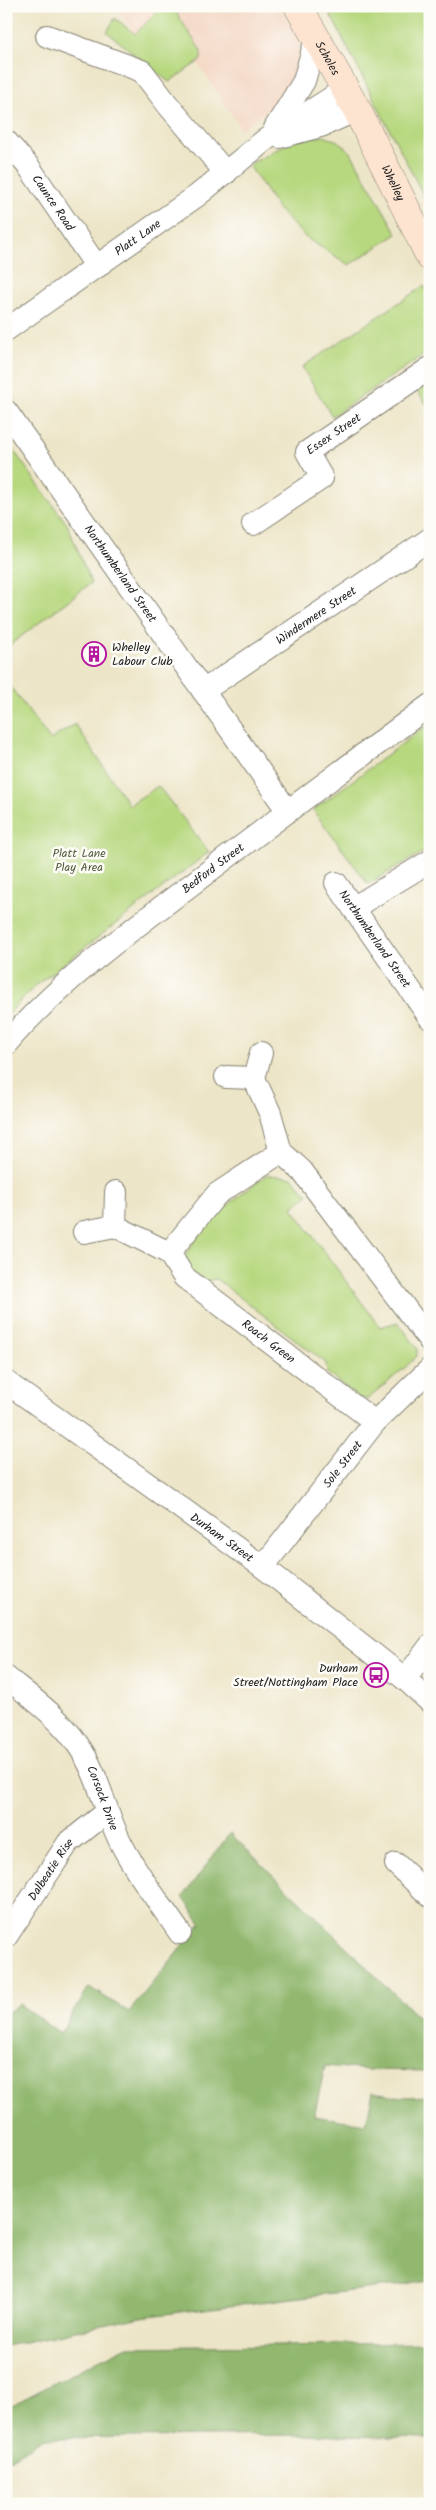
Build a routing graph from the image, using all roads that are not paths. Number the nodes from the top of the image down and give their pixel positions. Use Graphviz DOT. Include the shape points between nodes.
graph roads {
  1 [pos="298,6"];
  2 [pos="47,36"];
  3 [pos="316,38"];
  4 [pos="350,99"];
  5 [pos="265,140"];
  6 [pos="6,141"];
  7 [pos="226,173"];
  8 [pos="430,258"];
  9 [pos="97,267"];
  10 [pos="6,330"];
  11 [pos="430,368"];
  12 [pos="6,411"];
  13 [pos="253,524"];
  14 [pos="430,539"];
  15 [pos="203,691"];
  16 [pos="430,705"];
  17 [pos="287,810"];
  18 [pos="430,861"];
  19 [pos="336,883"];
  20 [pos="353,908"];
  21 [pos="430,1018"];
  22 [pos="6,1044"];
  23 [pos="261,1053"];
  24 [pos="226,1077"];
  25 [pos="254,1078"];
  26 [pos="281,1152"];
  27 [pos="116,1192"];
  28 [pos="115,1226"];
  29 [pos="84,1232"];
  30 [pos="169,1253"];
  31 [pos="430,1341"];
  32 [pos="430,1369"];
  33 [pos="6,1382"];
  34 [pos="374,1422"];
  35 [pos="263,1567"];
  36 [pos="430,1646"];
  37 [pos="6,1677"];
  38 [pos="405,1679"];
  39 [pos="430,1702"];
  40 [pos="107,1812"];
  41 [pos="396,1864"];
  42 [pos="430,1896"];
  43 [pos="180,1933"];
  44 [pos="6,1937"];
  1 -- 3 [label="main road, Scholes"];
  2 -- 7 [label="street" via="142,71"];
  3 -- 4 [label="main road, Scholes"];
  3 -- 5 [label="street, Platt Lane" via="310,66 298,92"];
  4 -- 5 [label="street, Platt Lane"];
  4 -- 8 [label="main road, Whelley"];
  5 -- 7 [label="street, Platt Lane"];
  6 -- 9 [label="street, Caunce Road" via="29,167"];
  7 -- 9 [label="street, Platt Lane"];
  9 -- 10 [label="street, Platt Lane"];
  11 -- 13 [label="street, Essex Street" via="307,452 322,478"];
  12 -- 15 [label="street, Northumberland Street"];
  14 -- 15 [label="street, Windermere Street"];
  15 -- 17 [label="street, Northumberland Street"];
  16 -- 17 [label="street, Bedford Street"];
  17 -- 22 [label="street, Bedford Street" via="83,969"];
  18 -- 20 [label="street"];
  19 -- 20 [label="street, Northumberland Street"];
  20 -- 21 [label="street, Northumberland Street"];
  23 -- 25 [label="street"];
  24 -- 25 [label="street"];
  25 -- 26 [label="street" via="270,1113"];
  26 -- 30 [label="street" via="217,1194"];
  26 -- 31 [label="street" via="302,1171"];
  27 -- 28 [label="street"];
  28 -- 29 [label="street"];
  28 -- 30 [label="street"];
  30 -- 34 [label="street, Roach Green" via="184,1277"];
  32 -- 34 [label="street, Sole Street"];
  33 -- 35 [label="street, Durham Street"];
  34 -- 35 [label="street, Sole Street"];
  35 -- 38 [label="street, Durham Street"];
  36 -- 38 [label="street"];
  37 -- 40 [label="street, Corsock Drive" via="61,1723 79,1746 94,1774"];
  38 -- 39 [label="street, Durham Street"];
  40 -- 43 [label="street, Corsock Drive" via="123,1847"];
  40 -- 44 [label="street, Dalbeatie Rise" via="68,1843"];
  41 -- 42 [label="street"];
}
